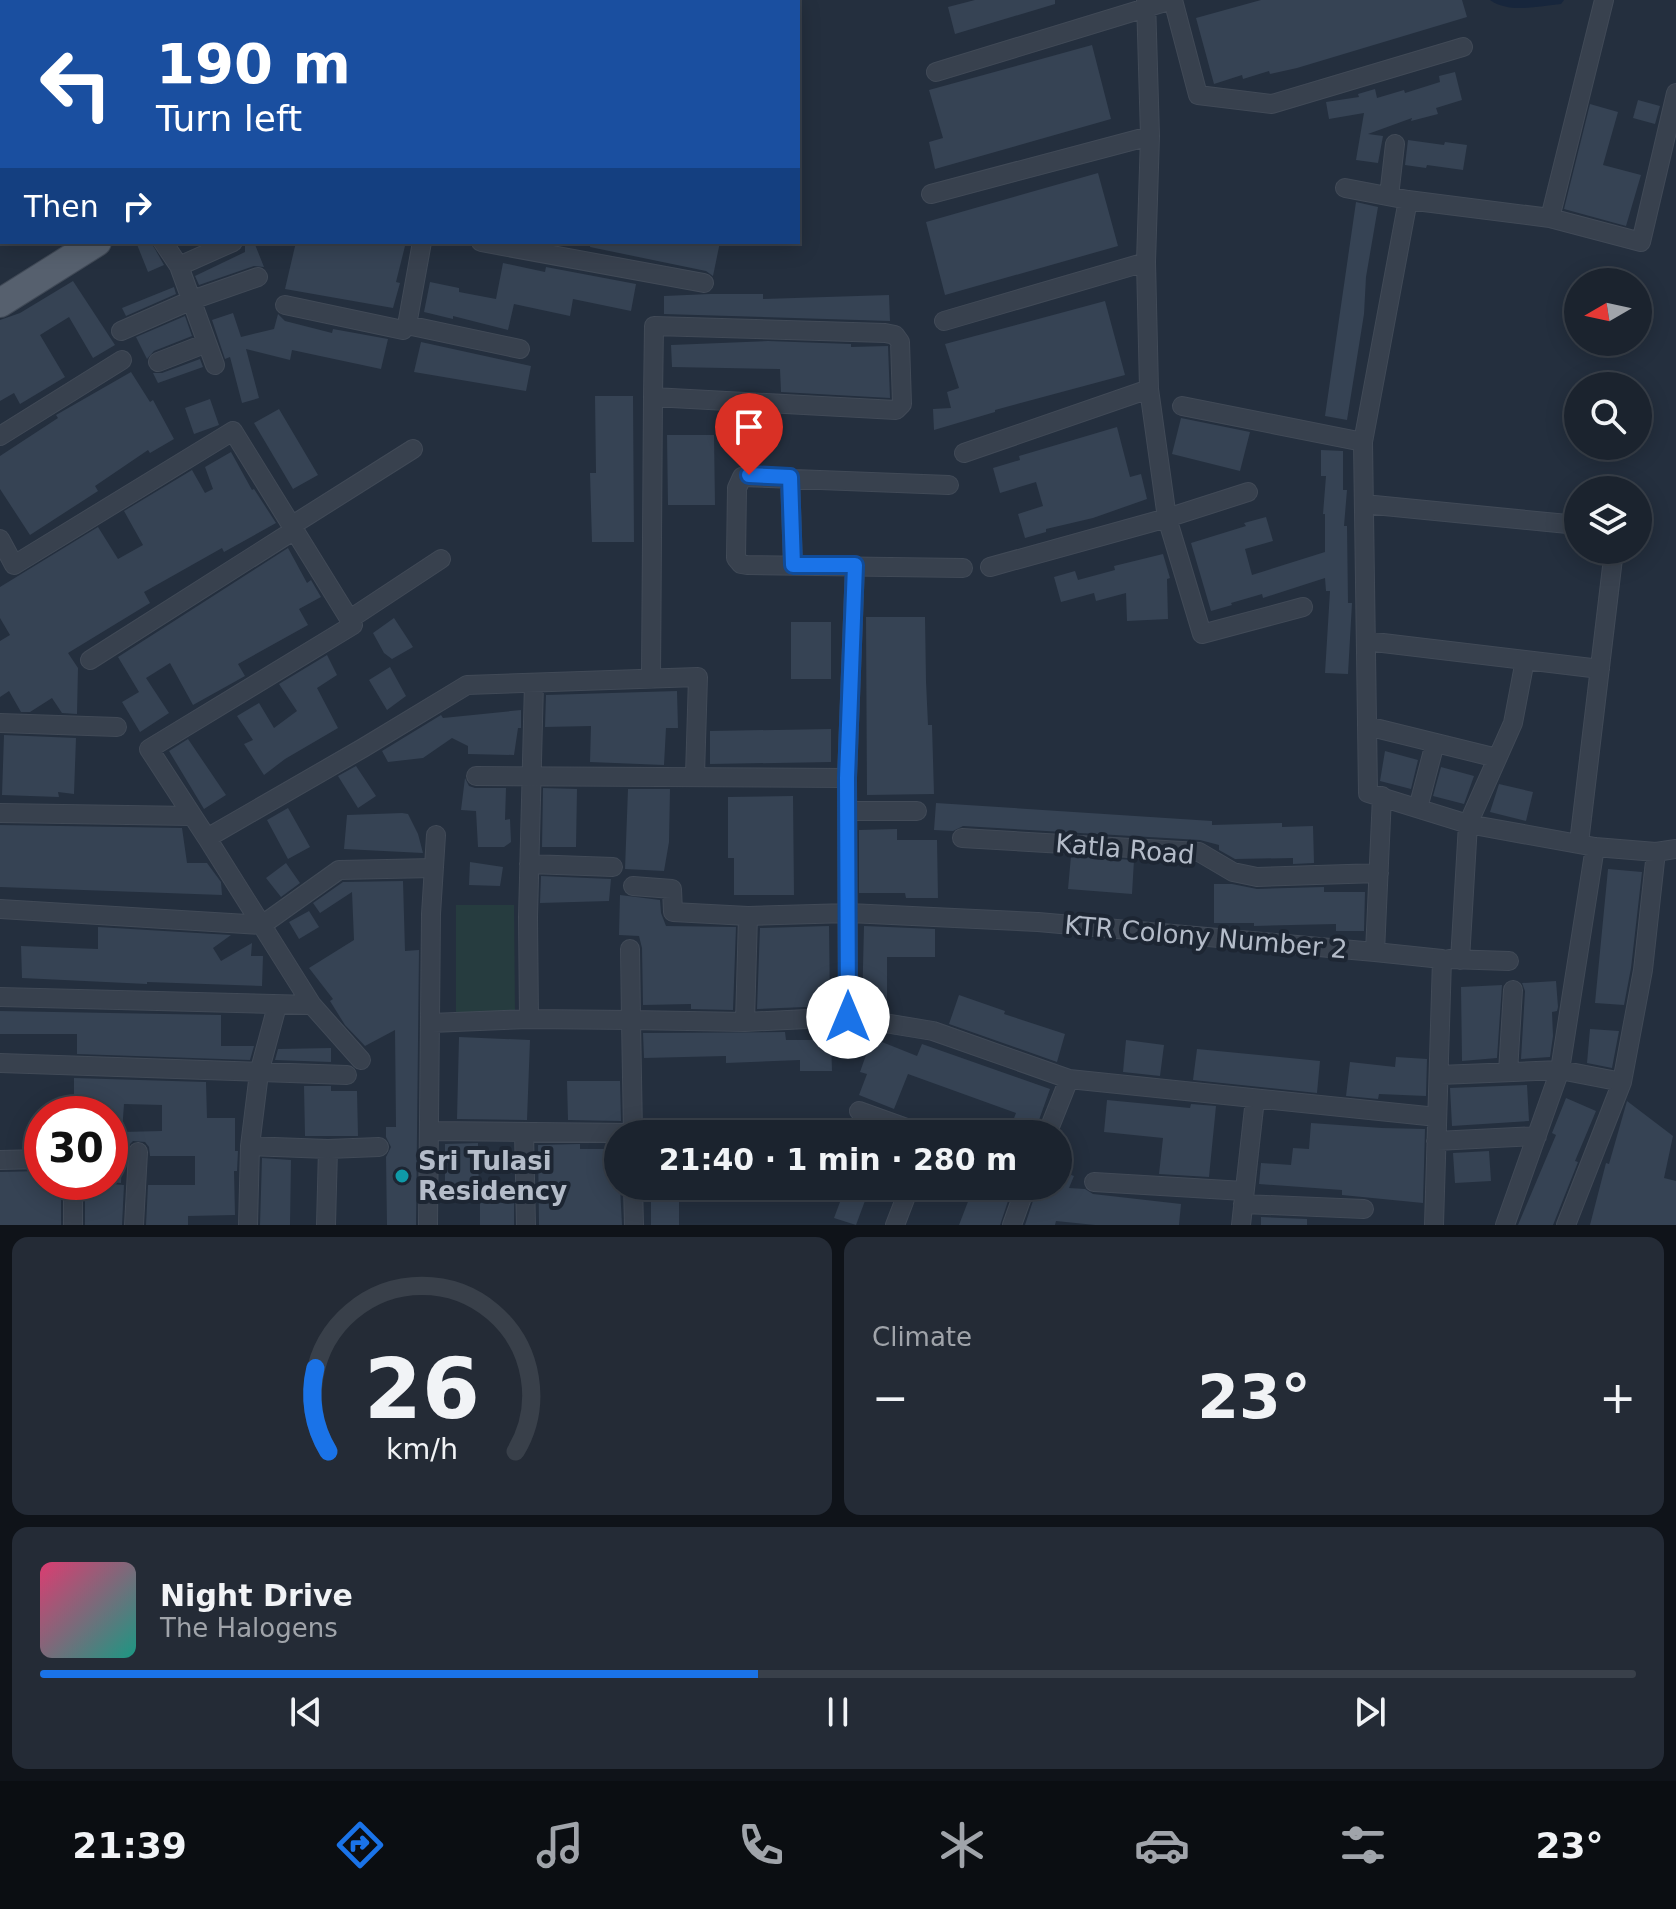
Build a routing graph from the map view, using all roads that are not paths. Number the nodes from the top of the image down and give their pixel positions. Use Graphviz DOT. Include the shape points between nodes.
graph roads {
  1 [pos="1172,0"];
  2 [pos="1604,0"];
  3 [pos="1146,4"];
  4 [pos="1463,47"];
  5 [pos="936,72"];
  6 [pos="1676,93"];
  7 [pos="1150,136"];
  8 [pos="1395,144"];
  9 [pos="1345,188"];
  10 [pos="931,194"];
  11 [pos="1389,196"];
  12 [pos="1408,200"];
  13 [pos="1550,218"];
  14 [pos="68,244"];
  15 [pos="94,244"];
  16 [pos="164,244"];
  17 [pos="228,244"];
  18 [pos="422,244"];
  19 [pos="492,244"];
  20 [pos="1146,262"];
  21 [pos="179,266"];
  22 [pos="258,277"];
  23 [pos="704,283"];
  24 [pos="0,288"];
  25 [pos="192,300"];
  26 [pos="0,303"];
  27 [pos="285,305"];
  28 [pos="944,321"];
  29 [pos="407,325"];
  30 [pos="121,331"];
  31 [pos="207,343"];
  32 [pos="520,349"];
  33 [pos="122,360"];
  34 [pos="158,362"];
  35 [pos="215,365"];
  36 [pos="1149,389"];
  37 [pos="653,397"];
  38 [pos="1182,406"];
  39 [pos="0,436"];
  40 [pos="1363,442"];
  41 [pos="413,449"];
  42 [pos="964,453"];
  43 [pos="790,477"];
  44 [pos="949,485"];
  45 [pos="1248,492"];
  46 [pos="1364,504"];
  47 [pos="1167,518"];
  48 [pos="1564,524"];
  49 [pos="292,529"];
  50 [pos="0,539"];
  51 [pos="441,559"];
  52 [pos="1612,564"];
  53 [pos="793,565"];
  54 [pos="855,565"];
  55 [pos="990,567"];
  56 [pos="963,568"];
  57 [pos="1303,607"];
  58 [pos="350,619"];
  59 [pos="1366,641"];
  60 [pos="90,660"];
  61 [pos="1525,660"];
  62 [pos="1600,669"];
  63 [pos="651,679"];
  64 [pos="534,683"];
  65 [pos="0,723"];
  66 [pos="1367,726"];
  67 [pos="117,727"];
  68 [pos="1435,743"];
  69 [pos="1497,758"];
  70 [pos="695,775"];
  71 [pos="476,776"];
  72 [pos="531,778"];
  73 [pos="847,778"];
  74 [pos="1382,796"];
  75 [pos="1418,808"];
  76 [pos="847,811"];
  77 [pos="917,811"];
  78 [pos="0,813"];
  79 [pos="191,816"];
  80 [pos="1468,824"];
  81 [pos="436,835"];
  82 [pos="207,838"];
  83 [pos="962,838"];
  84 [pos="1587,845"];
  85 [pos="1676,849"];
  86 [pos="1656,852"];
  87 [pos="529,864"];
  88 [pos="613,867"];
  89 [pos="434,868"];
  90 [pos="1379,873"];
  91 [pos="633,886"];
  92 [pos="0,909"];
  93 [pos="849,913"];
  94 [pos="748,916"];
  95 [pos="262,925"];
  96 [pos="630,949"];
  97 [pos="1375,952"];
  98 [pos="1451,959"];
  99 [pos="1509,961"];
  100 [pos="1513,990"];
  101 [pos="0,997"];
  102 [pos="312,1005"];
  103 [pos="277,1006"];
  104 [pos="848,1017"];
  105 [pos="529,1019"];
  106 [pos="631,1020"];
  107 [pos="745,1022"];
  108 [pos="431,1023"];
  109 [pos="361,1060"];
  110 [pos="0,1063"];
  111 [pos="1560,1070"];
  112 [pos="1508,1072"];
  113 [pos="259,1073"];
  114 [pos="347,1075"];
  115 [pos="1439,1075"];
  116 [pos="1069,1079"];
  117 [pos="1622,1082"];
  118 [pos="1255,1099"];
  119 [pos="859,1111"];
  120 [pos="1437,1117"];
  121 [pos="633,1120"];
  122 [pos="884,1120"];
  123 [pos="1053,1120"];
  124 [pos="429,1131"];
  125 [pos="524,1132"];
  126 [pos="604,1133"];
  127 [pos="1537,1136"];
  128 [pos="1436,1141"];
  129 [pos="250,1146"];
  130 [pos="379,1147"];
  131 [pos="328,1149"];
  132 [pos="138,1152"];
  133 [pos="24,1159"];
  134 [pos="0,1160"];
  135 [pos="1094,1182"];
  136 [pos="1244,1197"];
  137 [pos="73,1200"];
  138 [pos="633,1200"];
  139 [pos="905,1200"];
  140 [pos="1021,1200"];
  141 [pos="1364,1209"];
  142 [pos="73,1225"];
  143 [pos="134,1225"];
  144 [pos="248,1225"];
  145 [pos="326,1225"];
  146 [pos="428,1225"];
  147 [pos="526,1225"];
  148 [pos="634,1225"];
  149 [pos="895,1225"];
  150 [pos="1012,1225"];
  151 [pos="1241,1225"];
  152 [pos="1434,1225"];
  153 [pos="1505,1225"];
  154 [pos="1566,1225"];
  1 -- 3 [label="street"];
  1 -- 4 [label="street" via="1198,95 1272,104"];
  2 -- 13 [label="street"];
  3 -- 5 [label="street"];
  3 -- 7 [label="street"];
  6 -- 13 [label="street" via="1641,242"];
  7 -- 10 [label="street"];
  7 -- 20 [label="street"];
  8 -- 11 [label="street"];
  9 -- 11 [label="street"];
  11 -- 12 [label="street"];
  12 -- 13 [label="street"];
  12 -- 40 [label="street"];
  14 -- 24 [label="main road"];
  15 -- 26 [label="main road"];
  16 -- 21 [label="street"];
  17 -- 21 [label="street"];
  18 -- 29 [label="street"];
  19 -- 23 [label="street"];
  20 -- 28 [label="street"];
  20 -- 36 [label="street"];
  21 -- 25 [label="street"];
  22 -- 25 [label="street"];
  25 -- 30 [label="street"];
  25 -- 31 [label="street"];
  27 -- 29 [label="street" via="403,330"];
  29 -- 32 [label="street"];
  31 -- 34 [label="street"];
  31 -- 35 [label="street"];
  33 -- 39 [label="street"];
  36 -- 42 [label="street"];
  36 -- 47 [label="street"];
  37 -- 37 [label="street" via="654,326 885,333 900,342 902,404 896,410"];
  37 -- 63 [label="street"];
  38 -- 40 [label="street"];
  40 -- 46 [label="street"];
  41 -- 49 [label="street"];
  43 -- 44 [label="street"];
  43 -- 53 [label="street"];
  43 -- 53 [label="street" via="749,475 740,480 736,558 747,565"];
  45 -- 47 [label="street"];
  46 -- 48 [label="street"];
  46 -- 59 [label="street"];
  47 -- 55 [label="street"];
  47 -- 57 [label="street" via="1202,634"];
  49 -- 50 [label="street" via="233,431 14,565"];
  49 -- 58 [label="street"];
  49 -- 60 [label="street"];
  51 -- 58 [label="street"];
  52 -- 62 [label="street"];
  53 -- 54 [label="street"];
  54 -- 56 [label="street"];
  54 -- 73 [label="street"];
  58 -- 79 [label="street" via="353,625 149,749"];
  59 -- 61 [label="street"];
  59 -- 66 [label="street"];
  61 -- 62 [label="street"];
  61 -- 69 [label="street" via="1513,723"];
  62 -- 84 [label="street"];
  63 -- 64 [label="street"];
  63 -- 70 [label="street" via="698,677"];
  64 -- 72 [label="street"];
  64 -- 82 [label="street" via="467,685"];
  65 -- 67 [label="street"];
  66 -- 68 [label="street"];
  66 -- 74 [label="street" via="1368,793"];
  68 -- 69 [label="street"];
  68 -- 75 [label="street"];
  69 -- 80 [label="street"];
  70 -- 72 [label="street"];
  70 -- 73 [label="street"];
  71 -- 72 [label="street"];
  72 -- 87 [label="street"];
  73 -- 76 [label="street"];
  74 -- 75 [label="street"];
  74 -- 90 [label="street"];
  75 -- 80 [label="street"];
  76 -- 77 [label="street"];
  76 -- 93 [label="street"];
  78 -- 79 [label="street"];
  79 -- 82 [label="street"];
  80 -- 84 [label="street"];
  80 -- 98 [label="street"];
  81 -- 89 [label="street"];
  82 -- 95 [label="street"];
  83 -- 90 [label="street, Katla Road" via="1192,851 1233,872 1257,877"];
  84 -- 86 [label="street"];
  84 -- 111 [label="street"];
  85 -- 86 [label="street"];
  86 -- 117 [label="street" via="1643,970"];
  87 -- 88 [label="street"];
  87 -- 105 [label="street"];
  89 -- 95 [label="street" via="339,870"];
  89 -- 108 [label="street"];
  90 -- 97 [label="street"];
  91 -- 94 [label="street, KTR Colony Number 2" via="672,889 673,912"];
  92 -- 95 [label="street"];
  93 -- 94 [label="street, KTR Colony Number 2"];
  93 -- 97 [label="street, KTR Colony Number 2" via="1038,922"];
  93 -- 104 [label="street"];
  94 -- 107 [label="street"];
  95 -- 102 [label="street"];
  96 -- 106 [label="street"];
  97 -- 98 [label="street, KTR Colony Number 2"];
  98 -- 99 [label="street, KTR Colony Number 2"];
  98 -- 115 [label="street"];
  100 -- 112 [label="street"];
  101 -- 103 [label="street"];
  102 -- 103 [label="street"];
  102 -- 109 [label="street"];
  103 -- 113 [label="street"];
  104 -- 107 [label="street"];
  104 -- 116 [label="street" via="933,1031"];
  105 -- 106 [label="street"];
  105 -- 108 [label="street"];
  106 -- 107 [label="street"];
  106 -- 121 [label="street"];
  108 -- 124 [label="street"];
  110 -- 113 [label="street"];
  111 -- 112 [label="street"];
  111 -- 117 [label="street"];
  111 -- 127 [label="street"];
  112 -- 115 [label="street"];
  113 -- 114 [label="street"];
  113 -- 129 [label="street"];
  115 -- 120 [label="street"];
  116 -- 118 [label="street"];
  116 -- 123 [label="street"];
  117 -- 154 [label="street"];
  118 -- 120 [label="street"];
  118 -- 136 [label="street"];
  119 -- 122 [label="street"];
  120 -- 128 [label="street"];
  124 -- 125 [label="street"];
  124 -- 146 [label="street"];
  125 -- 126 [label="street"];
  125 -- 147 [label="street"];
  127 -- 128 [label="street"];
  127 -- 153 [label="street"];
  128 -- 152 [label="street"];
  129 -- 131 [label="street"];
  129 -- 144 [label="street"];
  130 -- 131 [label="street"];
  131 -- 145 [label="street"];
  132 -- 143 [label="street"];
  133 -- 134 [label="street"];
  135 -- 136 [label="street"];
  136 -- 141 [label="street"];
  136 -- 151 [label="street"];
  137 -- 142 [label="street"];
  138 -- 148 [label="street"];
  139 -- 149 [label="street"];
  140 -- 150 [label="street"];
}
